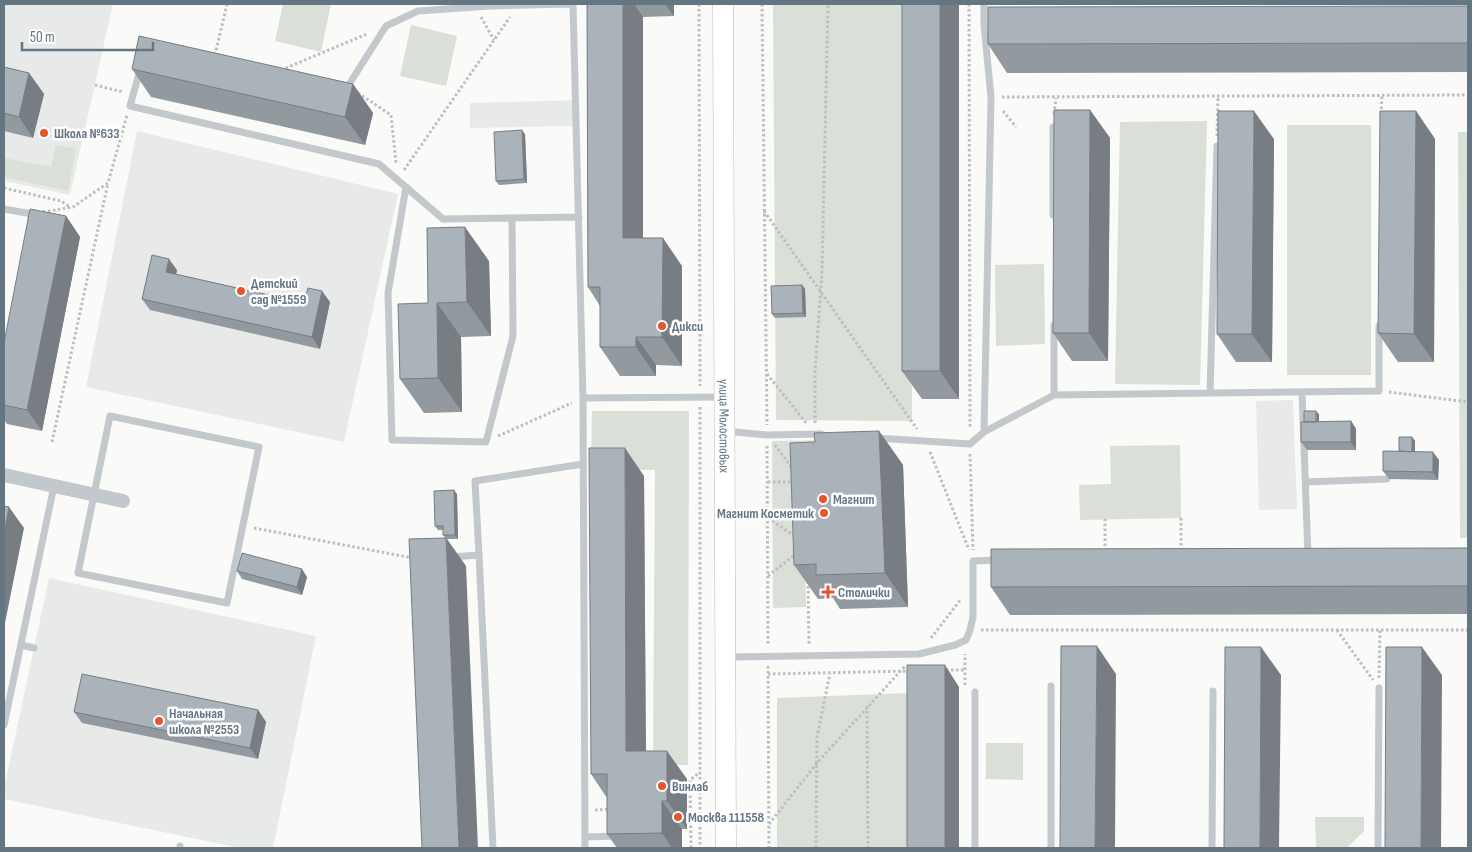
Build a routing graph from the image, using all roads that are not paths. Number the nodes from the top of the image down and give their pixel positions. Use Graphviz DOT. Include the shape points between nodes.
graph roads {
  1 [pos="573,4"];
  2 [pos="723,4"];
  3 [pos="984,4"];
  4 [pos="142,58"];
  5 [pos="338,84"];
  6 [pos="1053,127"];
  7 [pos="1217,146"];
  8 [pos="406,187"];
  9 [pos="4,209"];
  10 [pos="579,217"];
  11 [pos="512,218"];
  12 [pos="30,224"];
  13 [pos="1054,226"];
  14 [pos="1054,316"];
  15 [pos="1379,322"];
  16 [pos="1302,392"];
  17 [pos="1210,393"];
  18 [pos="1054,396"];
  19 [pos="724,397"];
  20 [pos="584,398"];
  21 [pos="725,432"];
  22 [pos="984,432"];
  23 [pos="831,435"];
  24 [pos="868,437"];
  25 [pos="583,464"];
  26 [pos="4,475"];
  27 [pos="1386,479"];
  28 [pos="1306,482"];
  29 [pos="54,486"];
  30 [pos="94,495"];
  31 [pos="123,501"];
  32 [pos="479,555"];
  33 [pos="418,559"];
  34 [pos="1298,559"];
  35 [pos="1308,559"];
  36 [pos="1317,559"];
  37 [pos="1002,560"];
  38 [pos="21,645"];
  39 [pos="34,648"];
  40 [pos="725,657"];
  41 [pos="1052,686"];
  42 [pos="1379,688"];
  43 [pos="1213,690"];
  44 [pos="976,692"];
  45 [pos="4,726"];
  46 [pos="627,836"];
  47 [pos="585,837"];
  48 [pos="493,848"];
  49 [pos="585,848"];
  50 [pos="726,848"];
  51 [pos="975,848"];
  52 [pos="1051,848"];
  53 [pos="1212,848"];
  54 [pos="1378,848"];
  1 -- 5 [label="lane" via="418,11 386,26 348,86"];
  1 -- 10 [label="lane"];
  2 -- 19 [label="street, улица Молостовых"];
  3 -- 22 [label="lane" via="991,97"];
  4 -- 8 [label="lane" via="130,106 379,164"];
  6 -- 13 [label="lane"];
  7 -- 17 [label="lane"];
  8 -- 11 [label="lane" via="443,219"];
  8 -- 11 [label="lane" via="388,293 392,440 486,442 514,336"];
  9 -- 12 [label="lane" via="32,214"];
  10 -- 11 [label="lane"];
  10 -- 20 [label="lane"];
  14 -- 18 [label="lane"];
  15 -- 16 [label="lane" via="1379,390"];
  16 -- 17 [label="lane"];
  16 -- 28 [label="lane"];
  17 -- 18 [label="lane"];
  18 -- 22 [label="lane"];
  19 -- 20 [label="lane"];
  19 -- 21 [label="street, улица Молостовых"];
  20 -- 25 [label="lane"];
  21 -- 23 [label="lane"];
  21 -- 40 [label="street, улица Молостовых"];
  22 -- 24 [label="lane" via="970,444"];
  25 -- 32 [label="lane" via="475,481"];
  25 -- 47 [label="lane"];
  26 -- 29 [label="street"];
  27 -- 28 [label="lane"];
  28 -- 35 [label="lane"];
  29 -- 30 [label="street"];
  29 -- 38 [label="lane"];
  30 -- 30 [label="lane" via="110,416 259,446 227,603 78,573"];
  30 -- 31 [label="street"];
  32 -- 33 [label="lane"];
  32 -- 48 [label="lane"];
  34 -- 35 [label="lane"];
  35 -- 36 [label="lane"];
  37 -- 40 [label="lane" via="973,560 973,617 966,640 955,645 919,654"];
  38 -- 39 [label="lane"];
  38 -- 45 [label="lane"];
  40 -- 50 [label="street, улица Молостовых"];
  41 -- 52 [label="lane"];
  42 -- 54 [label="lane"];
  43 -- 53 [label="lane"];
  44 -- 51 [label="lane"];
  46 -- 47 [label="lane"];
  47 -- 49 [label="lane"];
}
